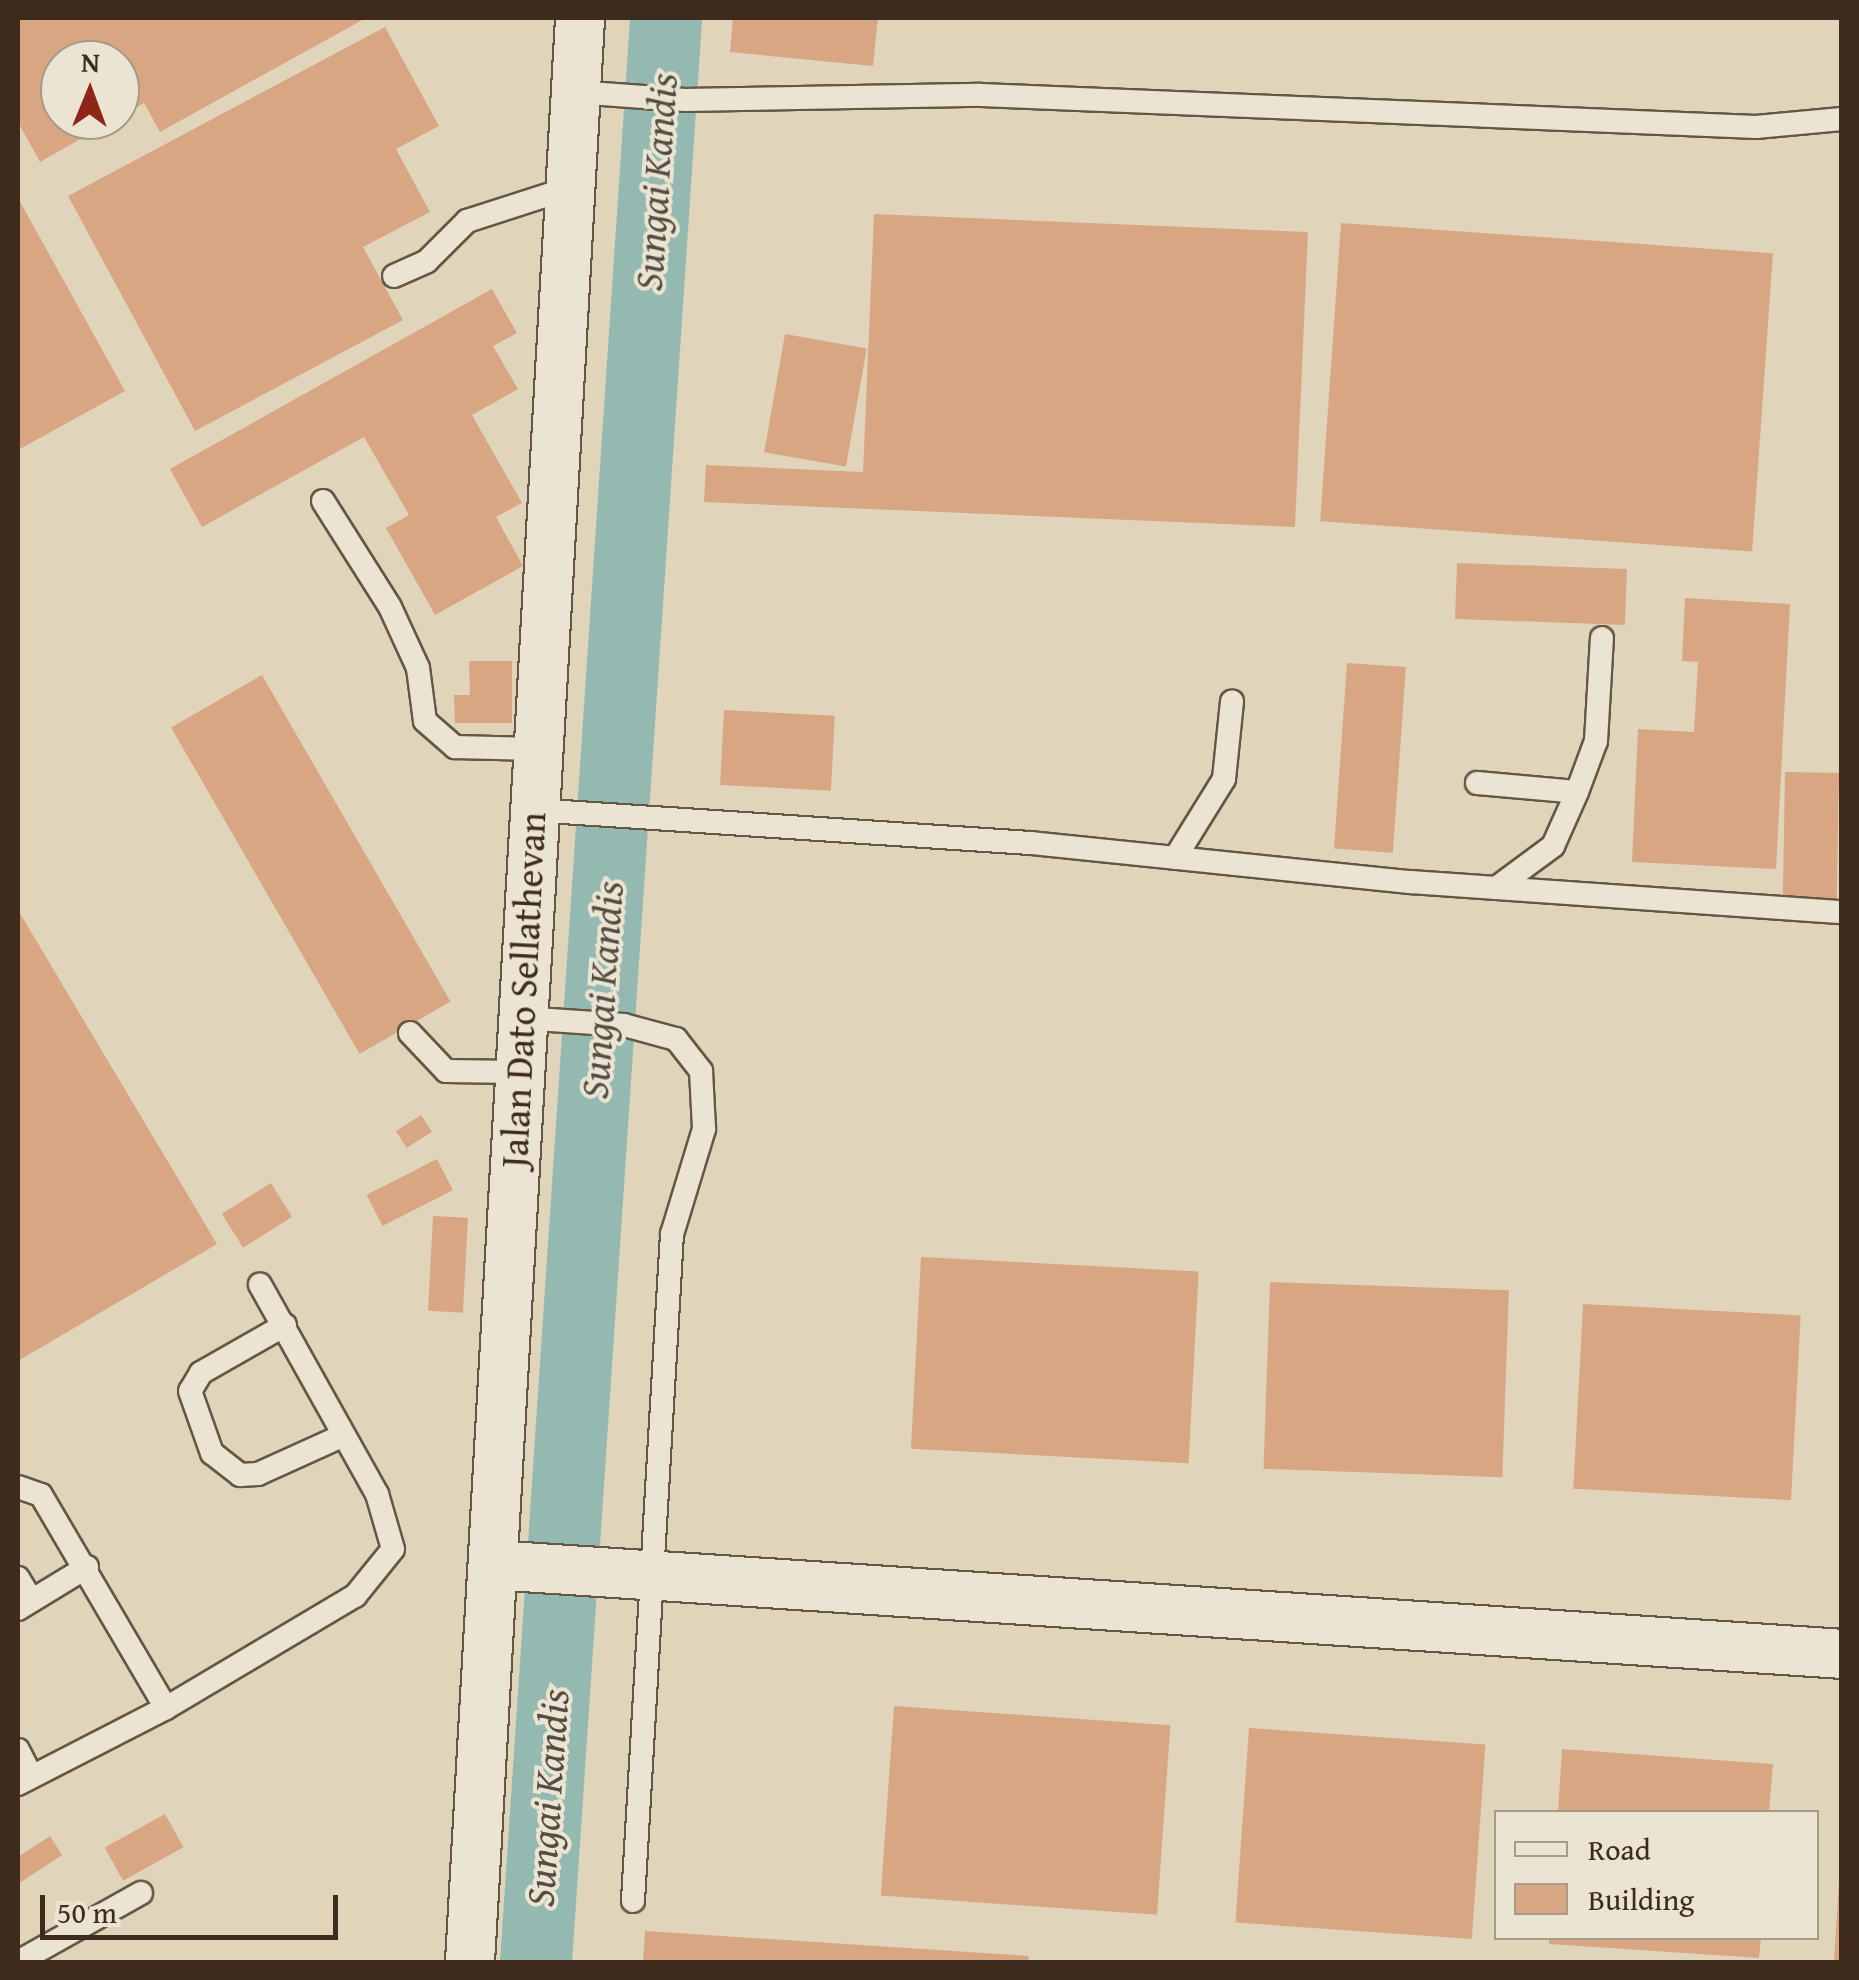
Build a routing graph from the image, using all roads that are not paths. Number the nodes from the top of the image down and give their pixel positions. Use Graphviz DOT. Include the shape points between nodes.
graph roads {
  1 [pos="580,18"];
  2 [pos="596,94"];
  3 [pos="1842,119"];
  4 [pos="569,188"];
  5 [pos="394,276"];
  6 [pos="323,501"];
  7 [pos="1602,638"];
  8 [pos="1232,701"];
  9 [pos="536,749"];
  10 [pos="1477,783"];
  11 [pos="1577,792"];
  12 [pos="554,811"];
  13 [pos="1176,858"];
  14 [pos="1496,888"];
  15 [pos="1842,912"];
  16 [pos="544,1019"];
  17 [pos="410,1034"];
  18 [pos="518,1072"];
  19 [pos="260,1285"];
  20 [pos="286,1325"];
  21 [pos="344,1435"];
  22 [pos="18,1488"];
  23 [pos="495,1565"];
  24 [pos="87,1566"];
  25 [pos="652,1576"];
  26 [pos="18,1578"];
  27 [pos="24,1604"];
  28 [pos="1842,1654"];
  29 [pos="166,1708"];
  30 [pos="18,1750"];
  31 [pos="24,1780"];
  32 [pos="142,1893"];
  33 [pos="633,1900"];
  34 [pos="18,1962"];
  35 [pos="470,1962"];
  1 -- 2 [label="street, Jalan Dato Sellathevan"];
  2 -- 3 [label="lane" via="981,95 1756,127"];
  2 -- 4 [label="street, Jalan Dato Sellathevan"];
  4 -- 5 [label="lane" via="467,221 427,261"];
  4 -- 9 [label="street, Jalan Dato Sellathevan"];
  6 -- 9 [label="lane" via="390,607 418,668 425,721 456,747"];
  7 -- 11 [label="lane" via="1596,741"];
  8 -- 13 [label="lane" via="1224,779"];
  9 -- 12 [label="street, Jalan Dato Sellathevan"];
  10 -- 11 [label="lane"];
  11 -- 14 [label="lane" via="1554,846"];
  12 -- 13 [label="lane"];
  12 -- 16 [label="street, Jalan Dato Sellathevan"];
  13 -- 14 [label="lane"];
  14 -- 15 [label="lane"];
  16 -- 18 [label="street, Jalan Dato Sellathevan"];
  16 -- 25 [label="lane" via="616,1024 676,1039 702,1071 704,1129 672,1234"];
  17 -- 18 [label="lane" via="446,1071"];
  18 -- 23 [label="street, Jalan Dato Sellathevan"];
  19 -- 20 [label="lane"];
  20 -- 21 [label="lane"];
  20 -- 21 [label="lane" via="201,1373 190,1391 212,1453 240,1474 258,1474"];
  21 -- 29 [label="lane" via="377,1494 393,1549 355,1596"];
  22 -- 24 [label="lane" via="41,1496"];
  23 -- 25 [label="street"];
  23 -- 35 [label="street, Jalan Dato Sellathevan"];
  24 -- 27 [label="lane"];
  24 -- 29 [label="lane"];
  25 -- 28 [label="street"];
  25 -- 33 [label="lane"];
  26 -- 27 [label="lane"];
  29 -- 31 [label="lane"];
  30 -- 31 [label="lane"];
  32 -- 34 [label="lane"];
}
